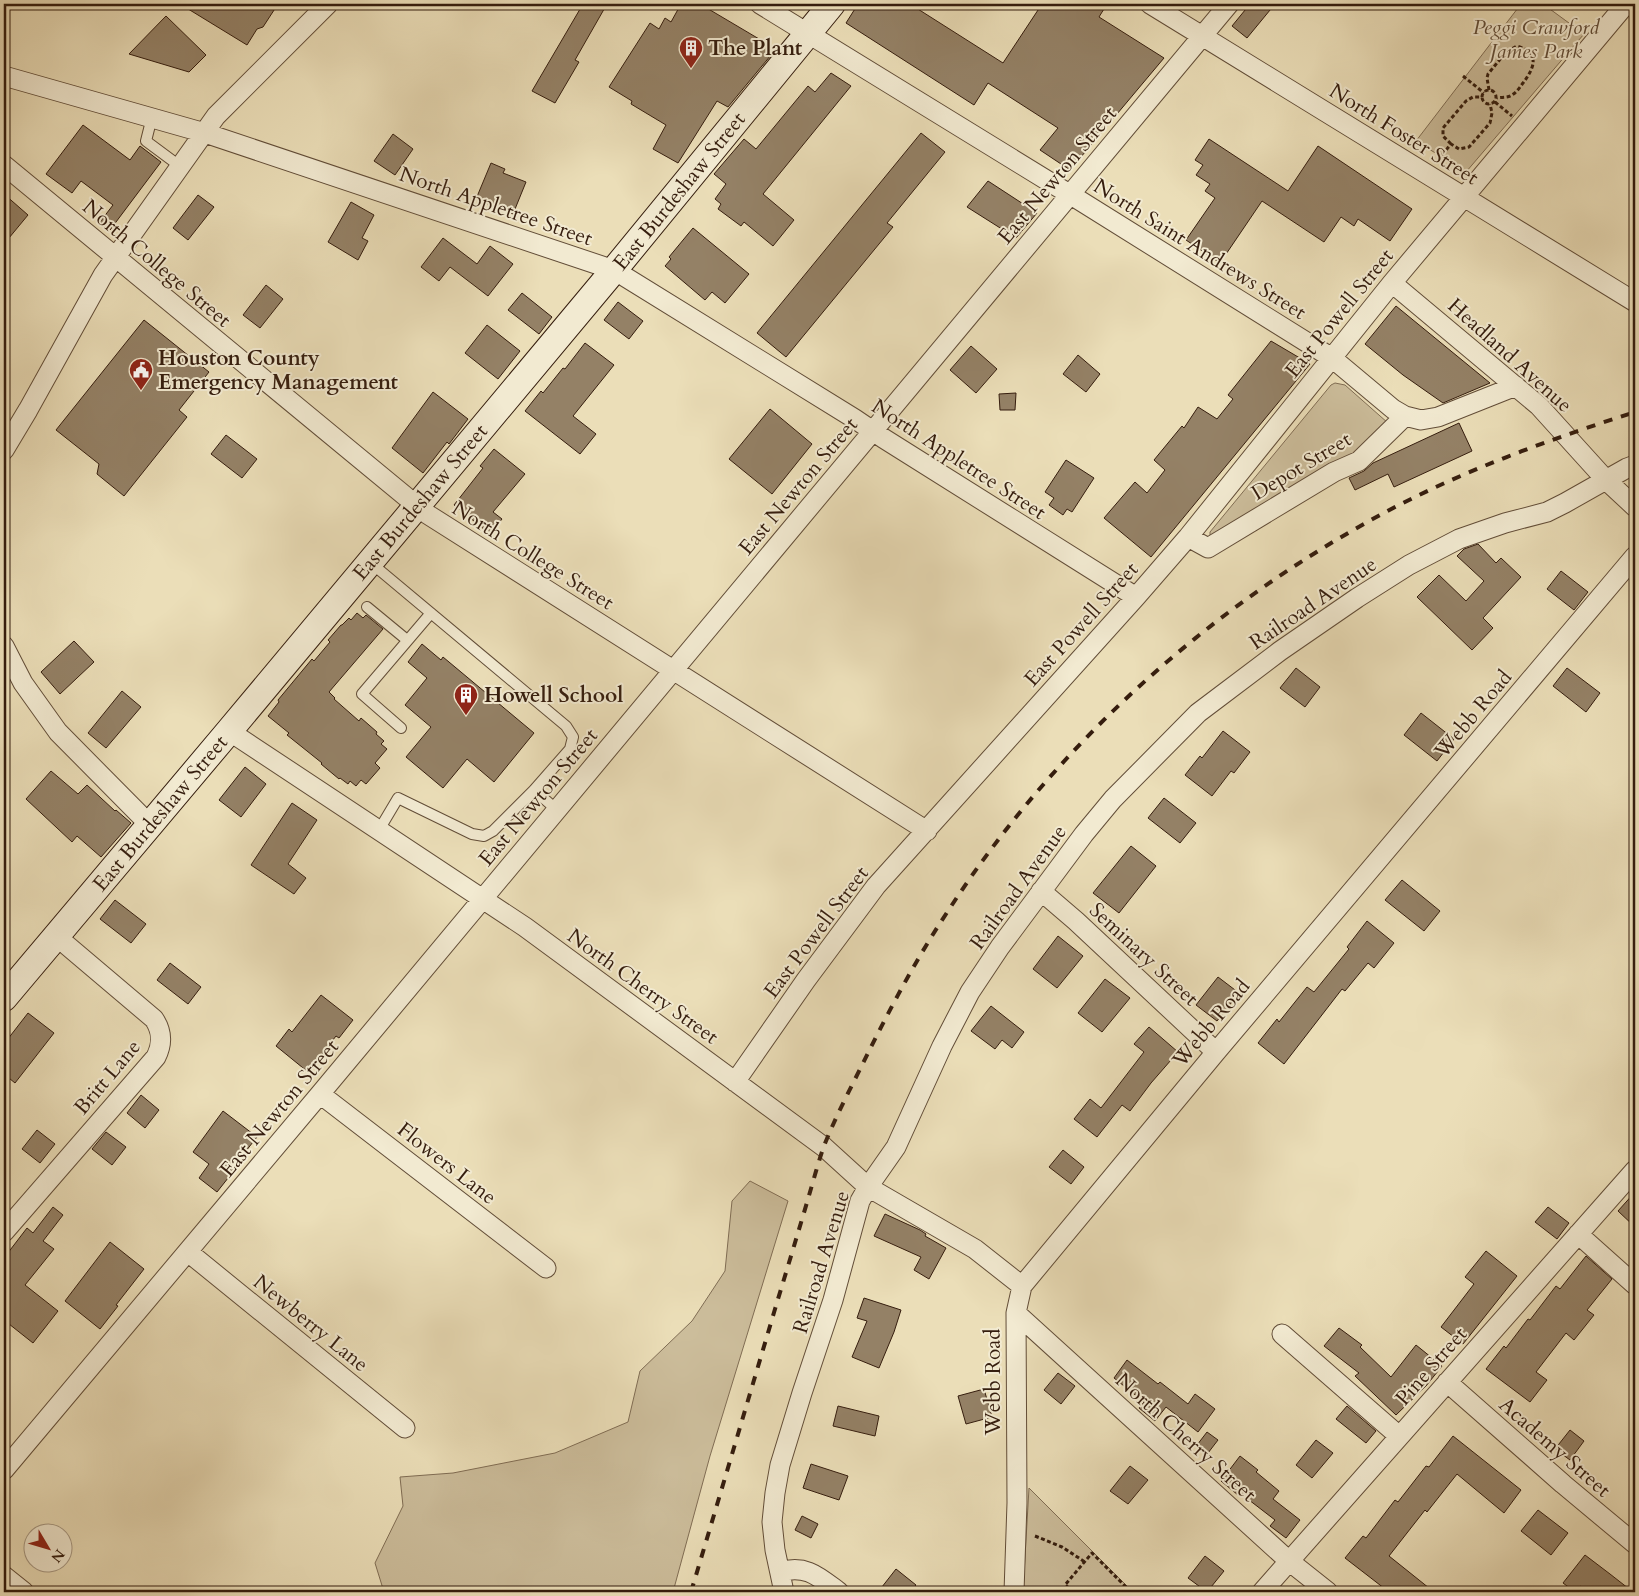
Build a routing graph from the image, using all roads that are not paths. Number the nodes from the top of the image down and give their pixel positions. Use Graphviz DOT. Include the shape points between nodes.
graph roads {
  1 [pos="328,4"];
  2 [pos="760,4"];
  3 [pos="832,4"];
  4 [pos="1150,4"];
  5 [pos="1229,4"];
  6 [pos="1626,4"];
  7 [pos="808,34"];
  8 [pos="1202,36"];
  9 [pos="4,76"];
  10 [pos="152,117"];
  11 [pos="205,133"];
  12 [pos="4,165"];
  13 [pos="181,166"];
  14 [pos="1069,194"];
  15 [pos="1463,197"];
  16 [pos="116,258"];
  17 [pos="614,270"];
  18 [pos="1392,283"];
  19 [pos="1635,302"];
  20 [pos="1332,358"];
  21 [pos="1516,386"];
  22 [pos="1405,416"];
  23 [pos="872,431"];
  24 [pos="4,450"];
  25 [pos="1635,465"];
  26 [pos="1606,480"];
  27 [pos="417,506"];
  28 [pos="1635,507"];
  29 [pos="1188,537"];
  30 [pos="1635,556"];
  31 [pos="370,562"];
  32 [pos="1136,597"];
  33 [pos="368,607"];
  34 [pos="431,613"];
  35 [pos="407,640"];
  36 [pos="4,646"];
  37 [pos="673,671"];
  38 [pos="401,728"];
  39 [pos="230,731"];
  40 [pos="534,790"];
  41 [pos="557,810"];
  42 [pos="149,824"];
  43 [pos="379,830"];
  44 [pos="926,831"];
  45 [pos="1041,891"];
  46 [pos="484,898"];
  47 [pos="56,936"];
  48 [pos="4,998"];
  49 [pos="1216,1052"];
  50 [pos="735,1082"];
  51 [pos="320,1094"];
  52 [pos="1635,1170"];
  53 [pos="868,1187"];
  54 [pos="4,1232"];
  55 [pos="1578,1234"];
  56 [pos="188,1252"];
  57 [pos="546,1268"];
  58 [pos="1635,1285"];
  59 [pos="1022,1286"];
  60 [pos="1016,1313"];
  61 [pos="1282,1334"];
  62 [pos="1447,1382"];
  63 [pos="405,1428"];
  64 [pos="1399,1436"];
  65 [pos="4,1470"];
  66 [pos="1635,1544"];
  67 [pos="1289,1560"];
  68 [pos="780,1572"];
  69 [pos="4,1576"];
  70 [pos="24,1592"];
  71 [pos="784,1592"];
  72 [pos="839,1592"];
  73 [pos="1014,1592"];
  74 [pos="1262,1592"];
  75 [pos="1328,1592"];
  1 -- 11 [label="street" via="216,116"];
  2 -- 7 [label="street, North Saint Andrews Street"];
  3 -- 7 [label="street, East Burdeshaw Street"];
  4 -- 8 [label="street, North Foster Street"];
  5 -- 8 [label="street, East Newton Street"];
  6 -- 15 [label="street, East Powell Street"];
  7 -- 14 [label="street, North Saint Andrews Street"];
  7 -- 17 [label="street, East Burdeshaw Street"];
  8 -- 14 [label="street, East Newton Street"];
  8 -- 15 [label="street, North Foster Street"];
  9 -- 10 [label="street, North Appletree Street"];
  10 -- 11 [label="street, North Appletree Street"];
  10 -- 13 [label="lane" via="146,141"];
  11 -- 13 [label="street"];
  11 -- 17 [label="street, North Appletree Street"];
  12 -- 16 [label="street, North College Street"];
  13 -- 16 [label="street"];
  14 -- 20 [label="street, North Saint Andrews Street"];
  14 -- 23 [label="street, East Newton Street"];
  15 -- 18 [label="street, East Powell Street"];
  15 -- 19 [label="street, North Foster Street"];
  16 -- 24 [label="street" via="103,275"];
  16 -- 27 [label="street, North College Street"];
  17 -- 23 [label="street, North Appletree Street"];
  17 -- 27 [label="street, East Burdeshaw Street"];
  18 -- 20 [label="street, East Powell Street"];
  18 -- 21 [label="street, Headland Avenue"];
  20 -- 22 [label="street, North Saint Andrews Street"];
  20 -- 29 [label="street, East Powell Street"];
  21 -- 22 [label="street" via="1438,417 1421,420"];
  21 -- 26 [label="street, Headland Avenue" via="1556,424"];
  22 -- 29 [label="street, Depot Street" via="1359,461 1334,472 1208,548"];
  23 -- 32 [label="street, North Appletree Street"];
  23 -- 37 [label="street, East Newton Street"];
  25 -- 26 [label="street, Railroad Avenue"];
  26 -- 28 [label="street, Headland Avenue"];
  26 -- 45 [label="street, Railroad Avenue" via="1547,512 1459,539 1409,565 1280,651 1198,713 1160,751 1113,799"];
  27 -- 31 [label="street, East Burdeshaw Street"];
  27 -- 37 [label="street, North College Street"];
  29 -- 32 [label="street, East Powell Street"];
  30 -- 49 [label="street, Webb Road"];
  31 -- 34 [label="lane"];
  31 -- 39 [label="street, East Burdeshaw Street"];
  32 -- 44 [label="street, East Powell Street"];
  33 -- 35 [label="lane"];
  34 -- 35 [label="lane"];
  34 -- 40 [label="lane" via="566,726 573,737 570,749"];
  35 -- 38 [label="lane" via="362,694"];
  36 -- 42 [label="street" via="23,683 58,732"];
  37 -- 41 [label="street, East Newton Street"];
  37 -- 44 [label="street, North College Street"];
  39 -- 42 [label="street, East Burdeshaw Street"];
  39 -- 43 [label="street, North Cherry Street"];
  40 -- 41 [label="lane"];
  40 -- 43 [label="lane" via="484,836 472,834 398,798"];
  41 -- 46 [label="street, East Newton Street"];
  42 -- 47 [label="street, East Burdeshaw Street"];
  43 -- 46 [label="street, North Cherry Street"];
  44 -- 50 [label="street, East Powell Street" via="876,886"];
  45 -- 49 [label="street, Seminary Street"];
  45 -- 53 [label="street, Railroad Avenue" via="970,992 896,1147"];
  46 -- 50 [label="street, North Cherry Street"];
  46 -- 51 [label="street, East Newton Street"];
  47 -- 48 [label="street, East Burdeshaw Street"];
  47 -- 54 [label="street, Britt Lane" via="154,1018 161,1033 161,1042 156,1057"];
  49 -- 59 [label="street, Webb Road"];
  50 -- 53 [label="street, North Cherry Street" via="824,1146"];
  51 -- 56 [label="street, East Newton Street"];
  51 -- 57 [label="street, Flowers Lane"];
  52 -- 55 [label="street, Pine Street"];
  53 -- 59 [label="street, North Cherry Street" via="968,1244"];
  53 -- 68 [label="street, Railroad Avenue" via="860,1201 833,1300 780,1465 772,1522"];
  55 -- 58 [label="street"];
  55 -- 62 [label="street, Pine Street"];
  56 -- 63 [label="street, Newberry Lane"];
  56 -- 65 [label="street, East Newton Street"];
  59 -- 60 [label="street, Webb Road"];
  60 -- 67 [label="street, North Cherry Street"];
  60 -- 73 [label="street, Webb Road"];
  61 -- 64 [label="street"];
  62 -- 64 [label="street, Pine Street"];
  62 -- 66 [label="street, Academy Street"];
  64 -- 67 [label="street, Pine Street"];
  67 -- 74 [label="street, Pine Street"];
  67 -- 75 [label="street, North Cherry Street"];
  68 -- 71 [label="street, Railroad Avenue"];
  68 -- 72 [label="street" via="803,1570 817,1575"];
  69 -- 70 [label="street"];
}
